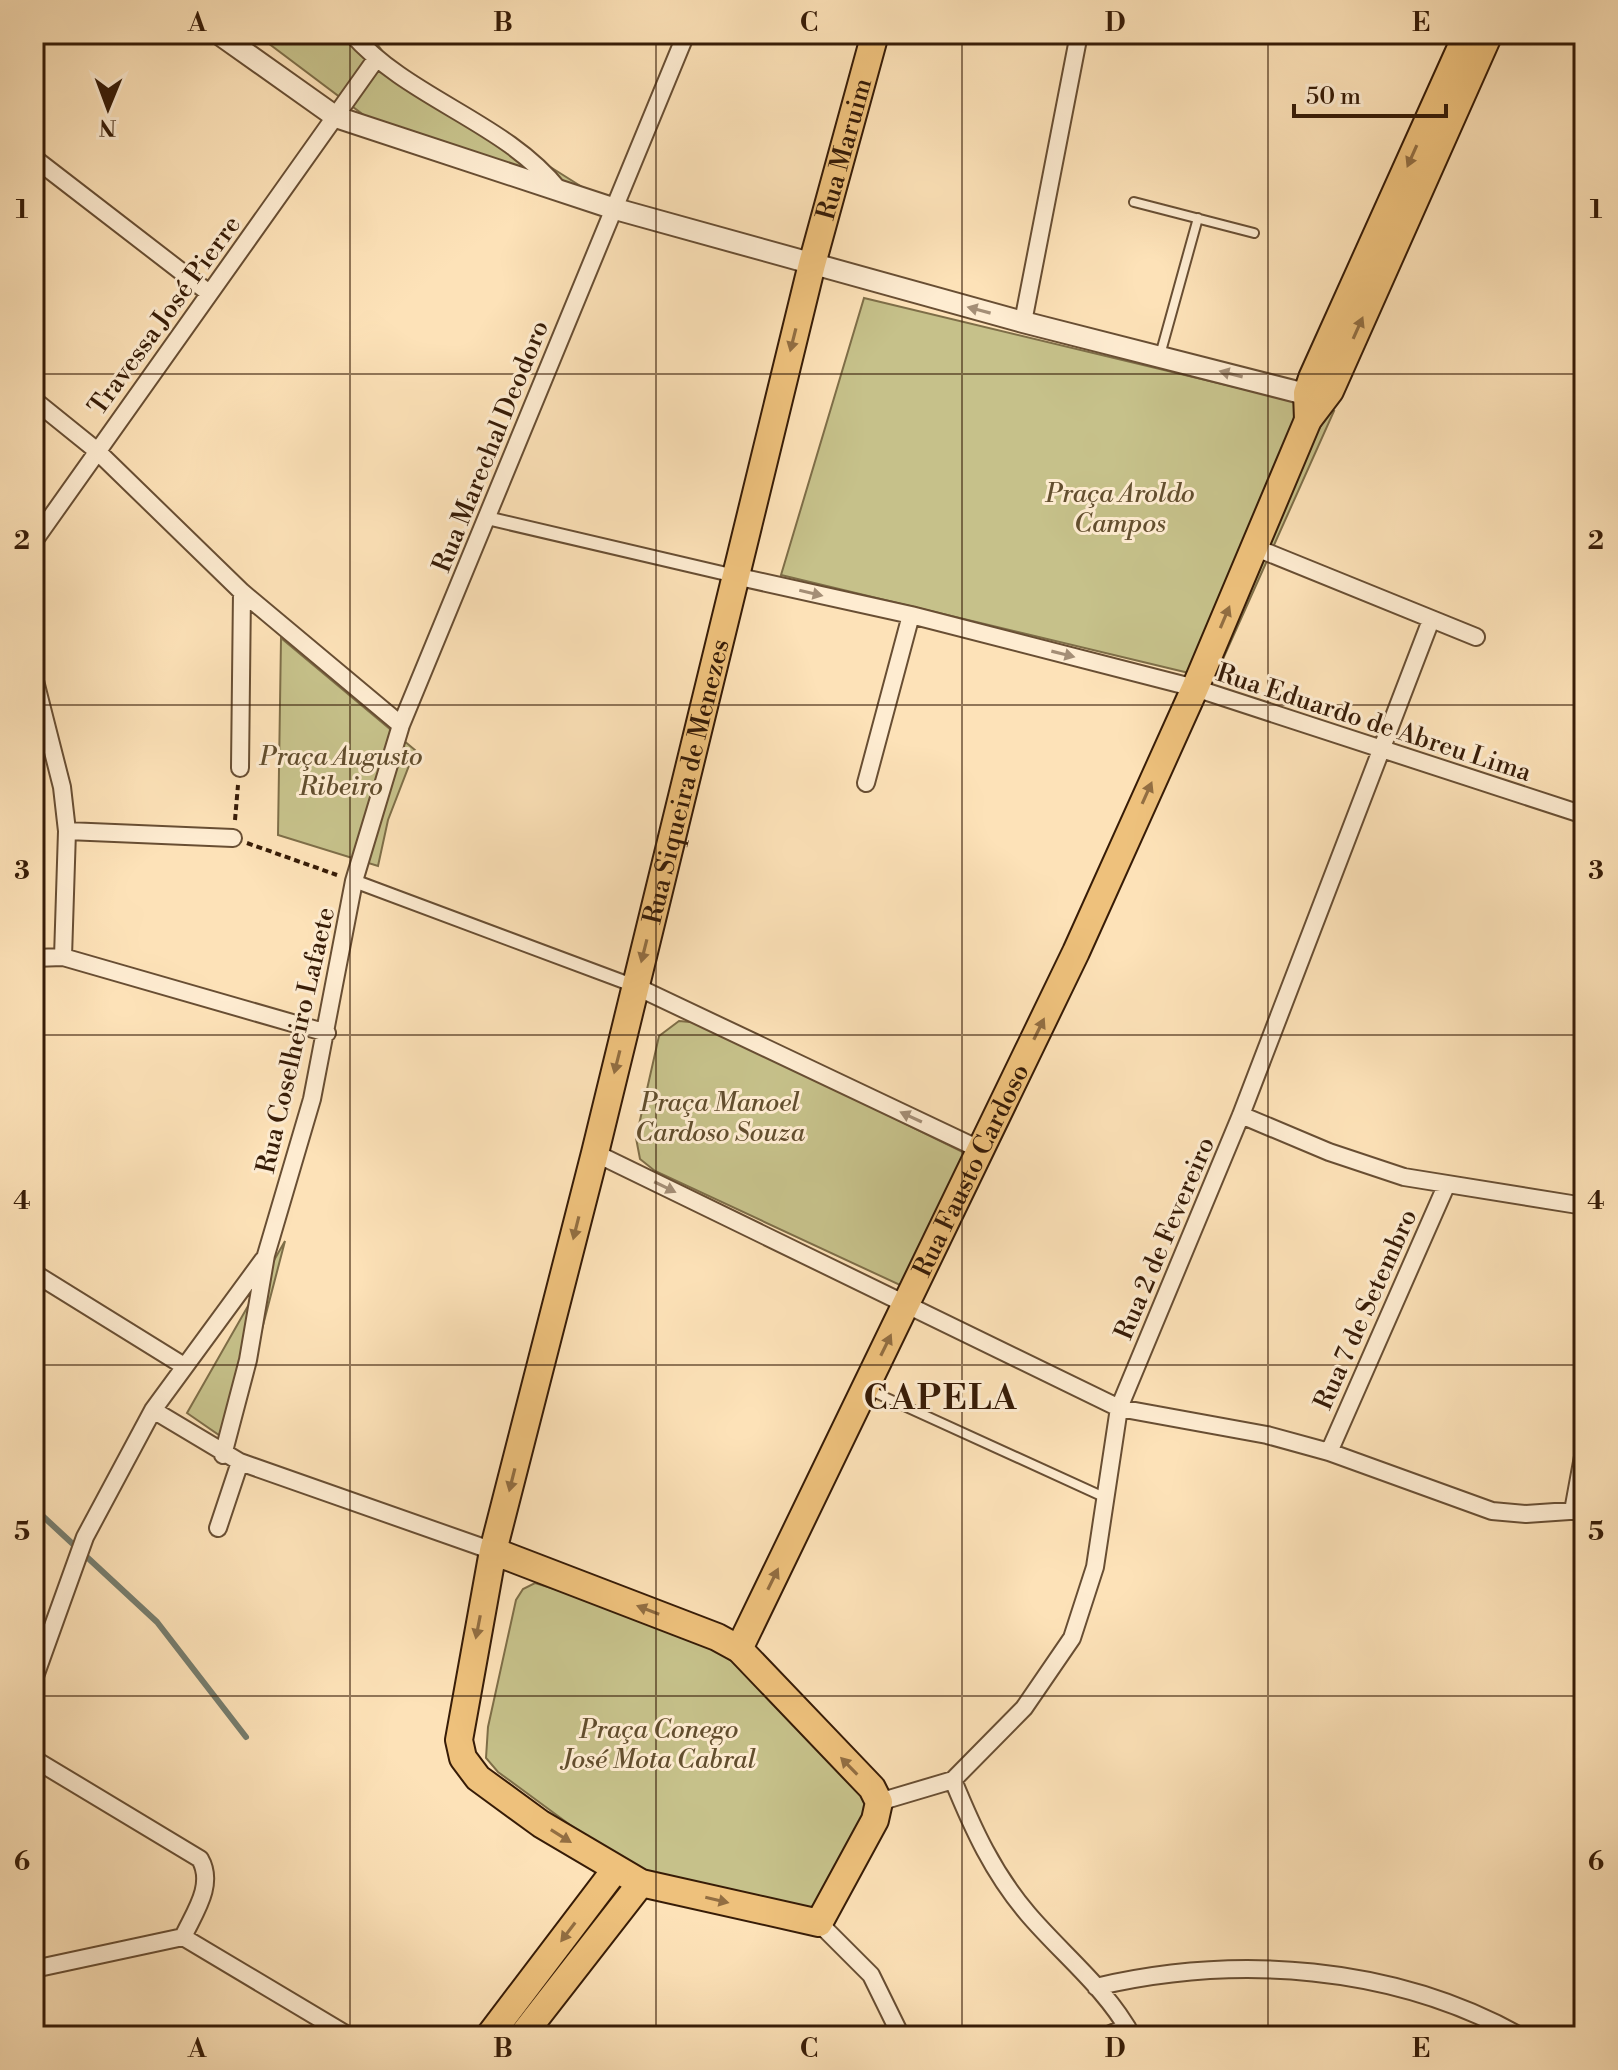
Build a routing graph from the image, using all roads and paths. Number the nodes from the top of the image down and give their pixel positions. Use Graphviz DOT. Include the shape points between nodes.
graph roads {
  1 [pos="219,34"];
  2 [pos="352,34"];
  3 [pos="686,34"];
  4 [pos="875,34"];
  5 [pos="1079,34"];
  6 [pos="1467,34"];
  7 [pos="1489,34"];
  8 [pos="376,59"];
  9 [pos="336,117"];
  10 [pos="34,158"];
  11 [pos="559,190"];
  12 [pos="1134,202"];
  13 [pos="612,208"];
  14 [pos="1198,218"];
  15 [pos="1254,233"];
  16 [pos="812,264"];
  17 [pos="209,293"];
  18 [pos="1023,322"];
  19 [pos="1159,356"];
  20 [pos="1316,396"];
  21 [pos="34,400"];
  22 [pos="96,450"];
  23 [pos="487,518"];
  24 [pos="34,541"];
  25 [pos="1254,547"];
  26 [pos="735,576"];
  27 [pos="242,592"];
  28 [pos="911,615"];
  29 [pos="1431,620"];
  30 [pos="1476,637"];
  31 [pos="34,677"];
  32 [pos="1195,688"];
  33 [pos="401,725"];
  34 [pos="1381,750"];
  35 [pos="240,768"];
  36 [pos="866,783"];
  37 [pos="1584,815"];
  38 [pos="67,831"];
  39 [pos="233,838"];
  40 [pos="354,881"];
  41 [pos="63,957"];
  42 [pos="34,958"];
  43 [pos="635,986"];
  44 [pos="327,1033"];
  45 [pos="1241,1115"];
  46 [pos="981,1150"];
  47 [pos="595,1153"];
  48 [pos="1446,1186"];
  49 [pos="1584,1206"];
  50 [pos="266,1255"];
  51 [pos="34,1273"];
  52 [pos="905,1306"];
  53 [pos="184,1366"];
  54 [pos="865,1388"];
  55 [pos="1119,1408"];
  56 [pos="153,1410"];
  57 [pos="1584,1451"];
  58 [pos="1329,1452"];
  59 [pos="223,1455"];
  60 [pos="240,1462"];
  61 [pos="1106,1498"];
  62 [pos="1579,1511"];
  63 [pos="218,1528"];
  64 [pos="493,1551"];
  65 [pos="739,1649"];
  66 [pos="34,1679"];
  67 [pos="34,1759"];
  68 [pos="953,1780"];
  69 [pos="879,1802"];
  70 [pos="615,1870"];
  71 [pos="641,1883"];
  72 [pos="819,1923"];
  73 [pos="183,1937"];
  74 [pos="34,1969"];
  75 [pos="1096,1987"];
  76 [pos="1130,2032"];
  77 [pos="349,2036"];
  78 [pos="489,2036"];
  79 [pos="522,2036"];
  80 [pos="901,2036"];
  81 [pos="1106,2036"];
  82 [pos="1520,2036"];
  1 -- 9 [label="street"];
  2 -- 8 [label="street"];
  3 -- 13 [label="street, Rua Marechal Deodoro"];
  4 -- 16 [label="main road, Rua Maruim"];
  5 -- 18 [label="street"];
  6 -- 20 [label="main road, one-way"];
  20 -- 7 [label="main road, one-way"];
  8 -- 9 [label="street, Travessa José Pierre"];
  8 -- 11 [label="street" via="528,160"];
  9 -- 11 [label="street"];
  9 -- 17 [label="street, Travessa José Pierre"];
  10 -- 17 [label="street"];
  11 -- 13 [label="street"];
  12 -- 14 [label="lane"];
  13 -- 16 [label="street"];
  13 -- 23 [label="street, Rua Marechal Deodoro"];
  14 -- 15 [label="lane"];
  14 -- 19 [label="lane"];
  18 -- 16 [label="street, one-way"];
  16 -- 26 [label="main road, one-way"];
  17 -- 22 [label="street, Travessa José Pierre"];
  18 -- 19 [label="street"];
  20 -- 19 [label="street, one-way"];
  20 -- 25 [label="main road"];
  21 -- 22 [label="street"];
  22 -- 24 [label="street, Travessa José Pierre"];
  22 -- 27 [label="street"];
  23 -- 26 [label="street"];
  23 -- 33 [label="street, Rua Marechal Deodoro"];
  25 -- 29 [label="street"];
  32 -- 25 [label="main road, one-way"];
  26 -- 28 [label="street, one-way"];
  26 -- 43 [label="main road, Rua Siqueira de Menezes, one-way"];
  27 -- 33 [label="street"];
  27 -- 35 [label="street"];
  28 -- 32 [label="street, one-way"];
  28 -- 36 [label="street"];
  29 -- 30 [label="street"];
  29 -- 34 [label="street, Rua 2 de Fevereiro"];
  31 -- 38 [label="street" via="62,787"];
  32 -- 34 [label="street, Rua Eduardo de Abreu Lima"];
  46 -- 32 [label="main road, Rua Fausto Cardoso, one-way"];
  33 -- 40 [label="street, Rua Marechal Deodoro"];
  34 -- 37 [label="street, Rua Eduardo de Abreu Lima"];
  34 -- 45 [label="street, Rua 2 de Fevereiro"];
  35 -- 39 [label="path"];
  38 -- 39 [label="street"];
  38 -- 41 [label="street"];
  39 -- 40 [label="path"];
  40 -- 43 [label="street"];
  40 -- 44 [label="street, Rua Coselheiro Lafaete"];
  41 -- 42 [label="street"];
  41 -- 44 [label="street"];
  46 -- 43 [label="street, one-way"];
  43 -- 47 [label="main road, one-way"];
  44 -- 50 [label="street, Rua Coselheiro Lafaete"];
  45 -- 48 [label="street" via="1369,1167"];
  45 -- 55 [label="street, Rua 2 de Fevereiro"];
  46 -- 52 [label="main road, Rua Fausto Cardoso"];
  47 -- 52 [label="street, one-way"];
  47 -- 64 [label="main road, one-way"];
  48 -- 49 [label="street"];
  48 -- 58 [label="street, Rua 7 de Setembro"];
  50 -- 53 [label="street"];
  50 -- 59 [label="street" via="248,1360"];
  51 -- 53 [label="street"];
  54 -- 52 [label="main road, Rua Fausto Cardoso, one-way"];
  52 -- 55 [label="street"];
  53 -- 56 [label="street"];
  54 -- 61 [label="lane"];
  65 -- 54 [label="main road, Rua Fausto Cardoso, one-way"];
  55 -- 58 [label="street"];
  55 -- 61 [label="street, Rua 2 de Fevereiro"];
  56 -- 59 [label="street"];
  56 -- 66 [label="street" via="85,1537"];
  57 -- 62 [label="street"];
  58 -- 62 [label="street" via="1492,1511"];
  59 -- 60 [label="street"];
  60 -- 63 [label="street"];
  60 -- 64 [label="street"];
  61 -- 68 [label="street, Rua 2 de Fevereiro" via="1095,1567 1072,1638 1024,1708"];
  65 -- 64 [label="main road, one-way"];
  64 -- 70 [label="main road, one-way" via="460,1726 463,1758 478,1778"];
  69 -- 65 [label="main road, one-way" via="872,1788"];
  67 -- 73 [label="street" via="200,1859 207,1884"];
  68 -- 69 [label="street, Rua 2 de Fevereiro"];
  68 -- 75 [label="street" via="980,1847 1003,1883"];
  69 -- 72 [label="main road" via="875,1820"];
  70 -- 71 [label="main road"];
  70 -- 78 [label="main road, one-way"];
  71 -- 72 [label="main road, one-way"];
  71 -- 79 [label="main road"];
  72 -- 80 [label="street" via="871,1975"];
  73 -- 74 [label="street"];
  73 -- 77 [label="street"];
  75 -- 76 [label="street"];
  75 -- 82 [label="street" via="1190,1971 1339,1976 1428,1994"];
  76 -- 81 [label="street"];
}
